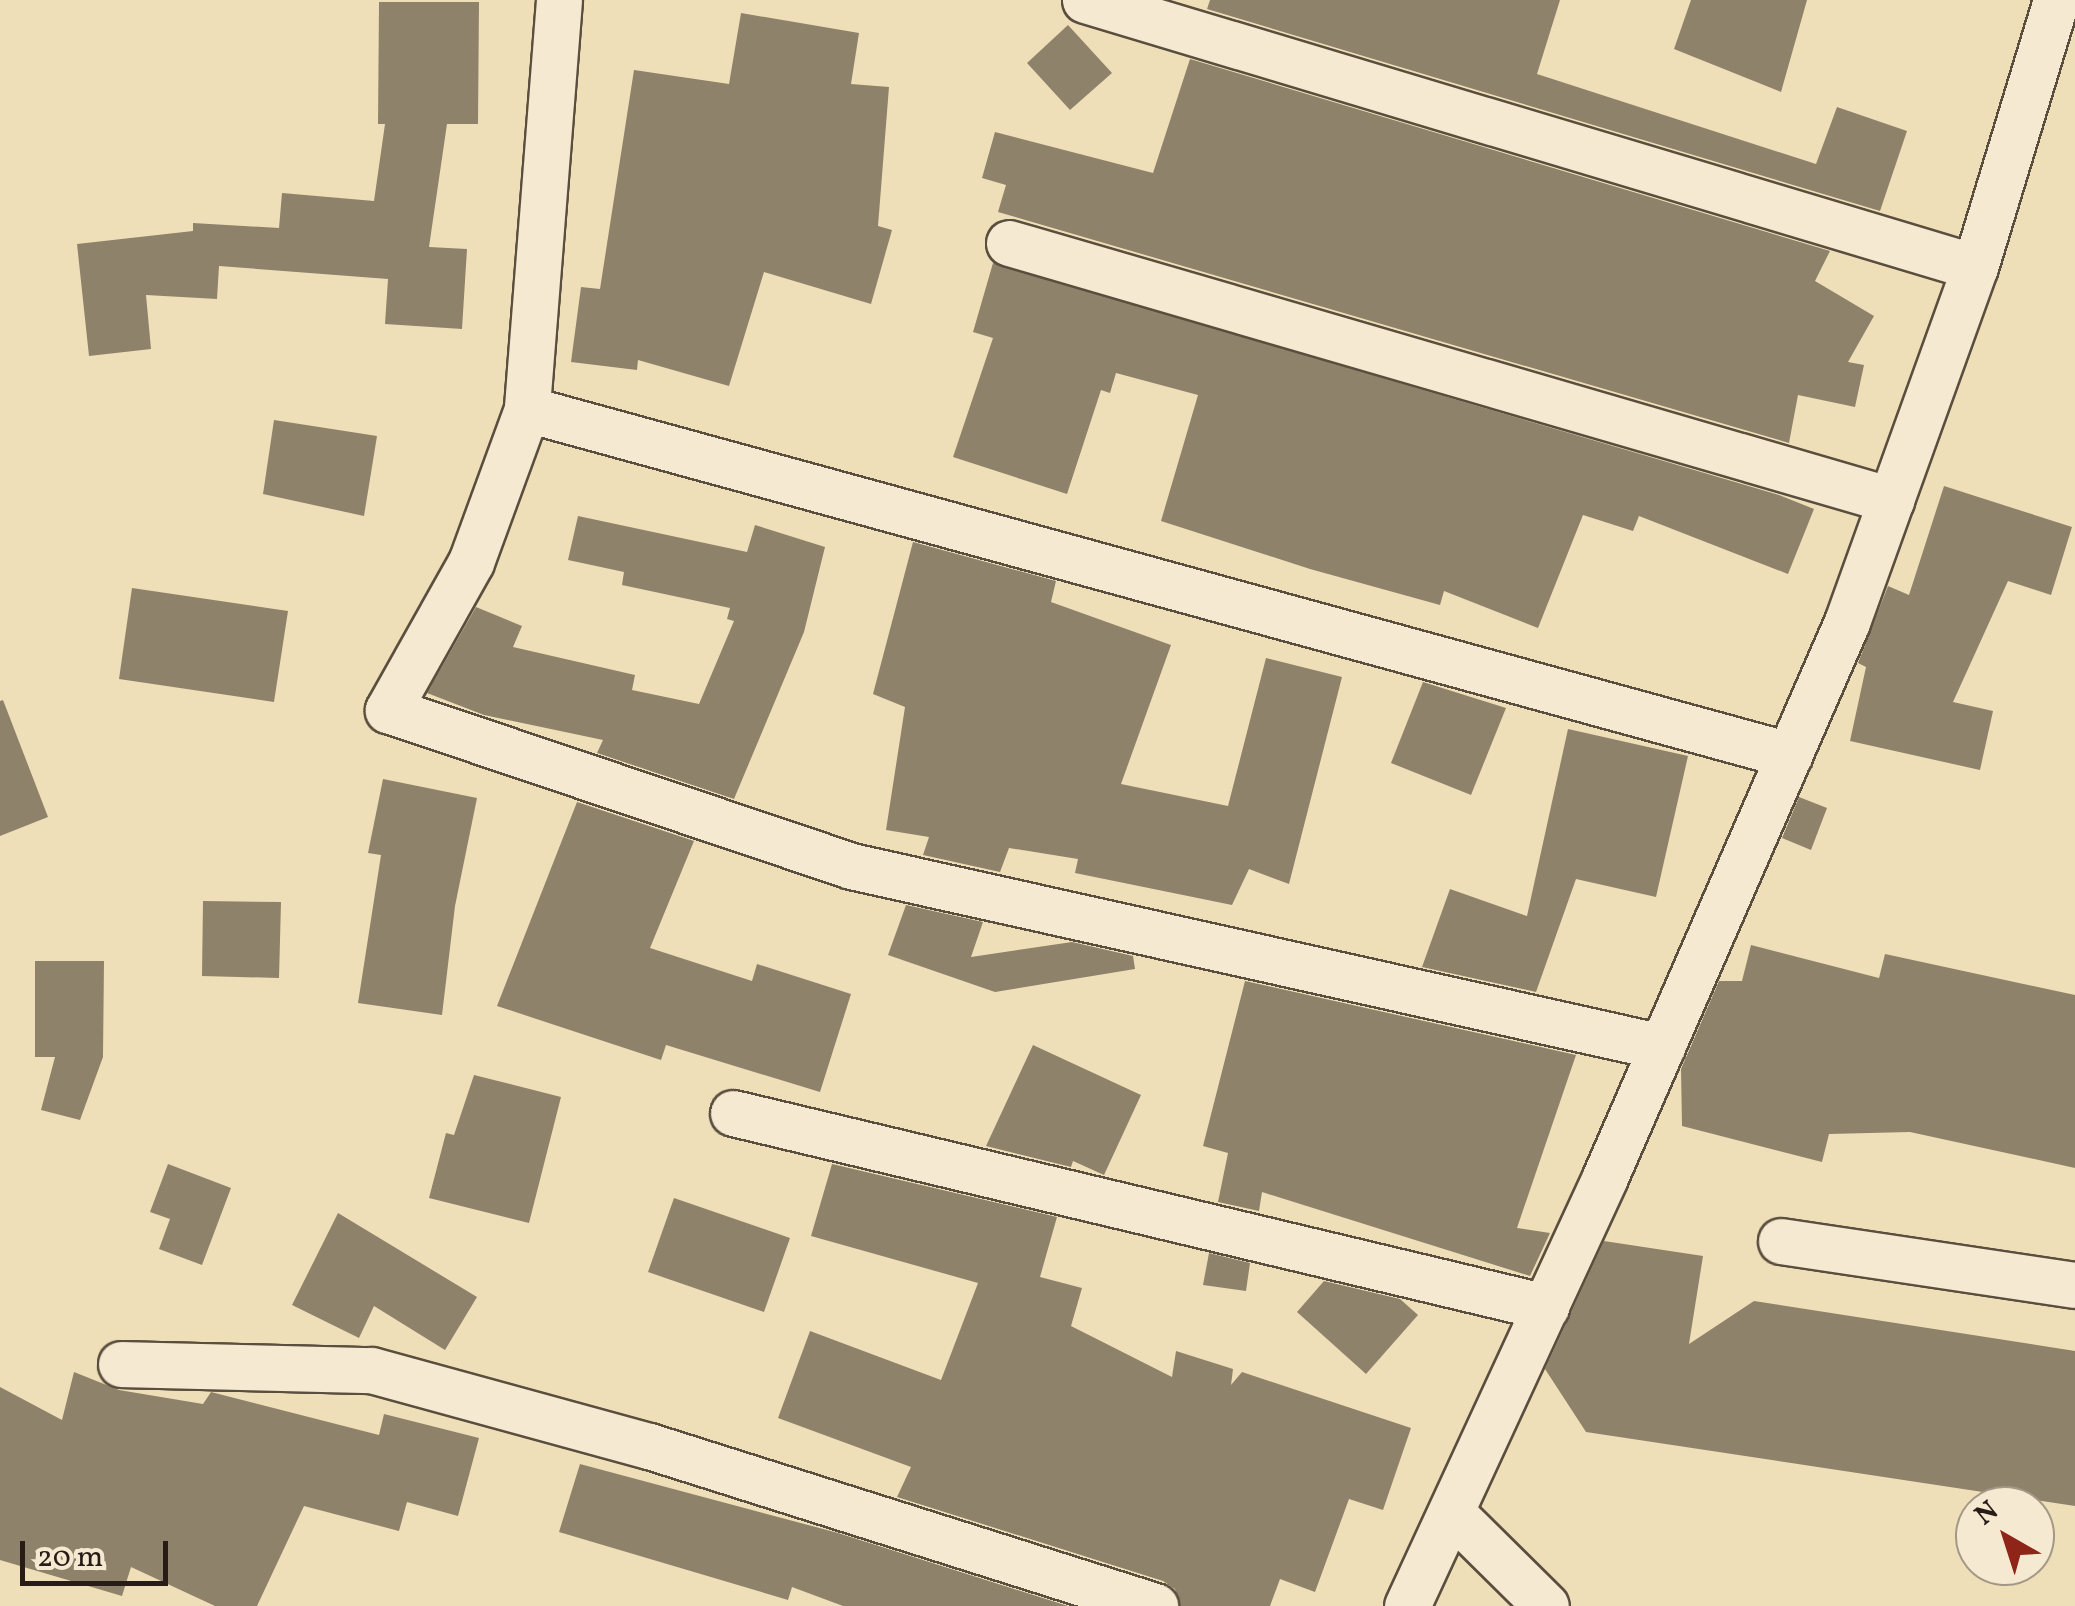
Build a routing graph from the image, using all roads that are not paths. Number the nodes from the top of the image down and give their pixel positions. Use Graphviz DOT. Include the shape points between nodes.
graph roads {
  1 [pos="559,0"];
  2 [pos="1085,0"];
  3 [pos="2056,0"];
  4 [pos="2058,76"];
  5 [pos="1009,242"];
  6 [pos="1975,267"];
  7 [pos="527,409"];
  8 [pos="1891,500"];
  9 [pos="1789,755"];
  10 [pos="1662,1046"];
  11 [pos="732,1113"];
  12 [pos="1780,1241"];
  13 [pos="2075,1285"];
  14 [pos="1546,1307"];
  15 [pos="121,1364"];
  16 [pos="1452,1513"];
  17 [pos="1155,1606"];
  18 [pos="1407,1606"];
  19 [pos="1546,1606"];
  1 -- 7 [label="street"];
  2 -- 6 [label="street"];
  3 -- 4 [label="street"];
  4 -- 6 [label="street"];
  5 -- 8 [label="street"];
  6 -- 8 [label="street"];
  7 -- 9 [label="street"];
  7 -- 10 [label="street" via="471,562 388,710 851,866"];
  8 -- 9 [label="street"];
  9 -- 10 [label="street"];
  10 -- 14 [label="street"];
  11 -- 14 [label="street"];
  12 -- 13 [label="street"];
  14 -- 16 [label="street"];
  15 -- 17 [label="street" via="371,1370 649,1446"];
  16 -- 18 [label="street"];
  16 -- 19 [label="street"];
}
